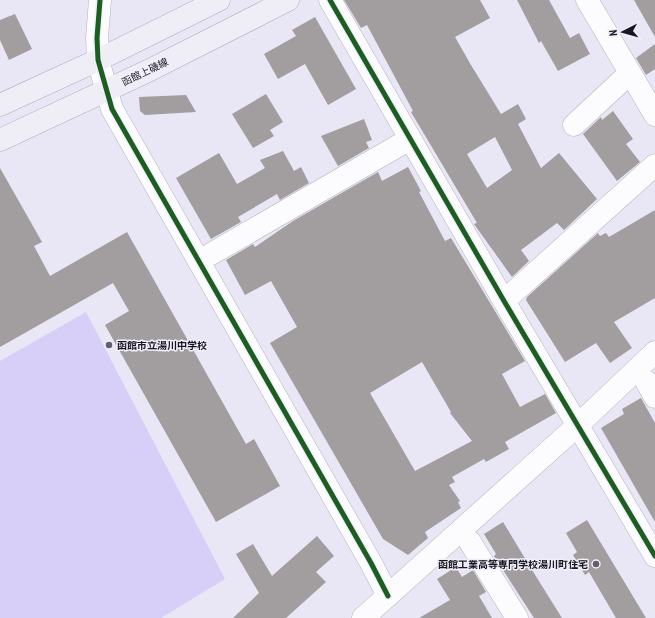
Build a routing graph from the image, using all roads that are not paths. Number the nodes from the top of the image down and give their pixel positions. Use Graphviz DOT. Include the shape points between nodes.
graph roads {
  1 [pos="100,0"];
  2 [pos="219,0"];
  3 [pos="288,0"];
  4 [pos="330,0"];
  5 [pos="587,0"];
  6 [pos="98,60"];
  7 [pos="630,73"];
  8 [pos="106,91"];
  9 [pos="0,105"];
  10 [pos="655,115"];
  11 [pos="574,125"];
  12 [pos="410,139"];
  13 [pos="0,140"];
  14 [pos="655,164"];
  15 [pos="211,254"];
  16 [pos="504,301"];
  17 [pos="655,352"];
  18 [pos="578,425"];
  19 [pos="470,542"];
  20 [pos="655,556"];
  21 [pos="388,596"];
  22 [pos="363,618"];
  23 [pos="517,618"];
  1 -- 6 [label="street"];
  2 -- 6 [label="main road"];
  3 -- 8 [label="main road, 函館上磯線"];
  4 -- 12 [label="street"];
  5 -- 7 [label="street"];
  6 -- 8 [label="street"];
  6 -- 9 [label="main road"];
  7 -- 10 [label="street"];
  7 -- 11 [label="street"];
  8 -- 13 [label="main road, 函館上磯線"];
  8 -- 21 [label="street" via="112,109 372,563"];
  12 -- 15 [label="street"];
  12 -- 16 [label="street"];
  14 -- 16 [label="street"];
  16 -- 18 [label="street"];
  17 -- 18 [label="street"];
  18 -- 20 [label="street"];
  18 -- 21 [label="street"];
  19 -- 23 [label="street"];
  21 -- 22 [label="street"];
}
